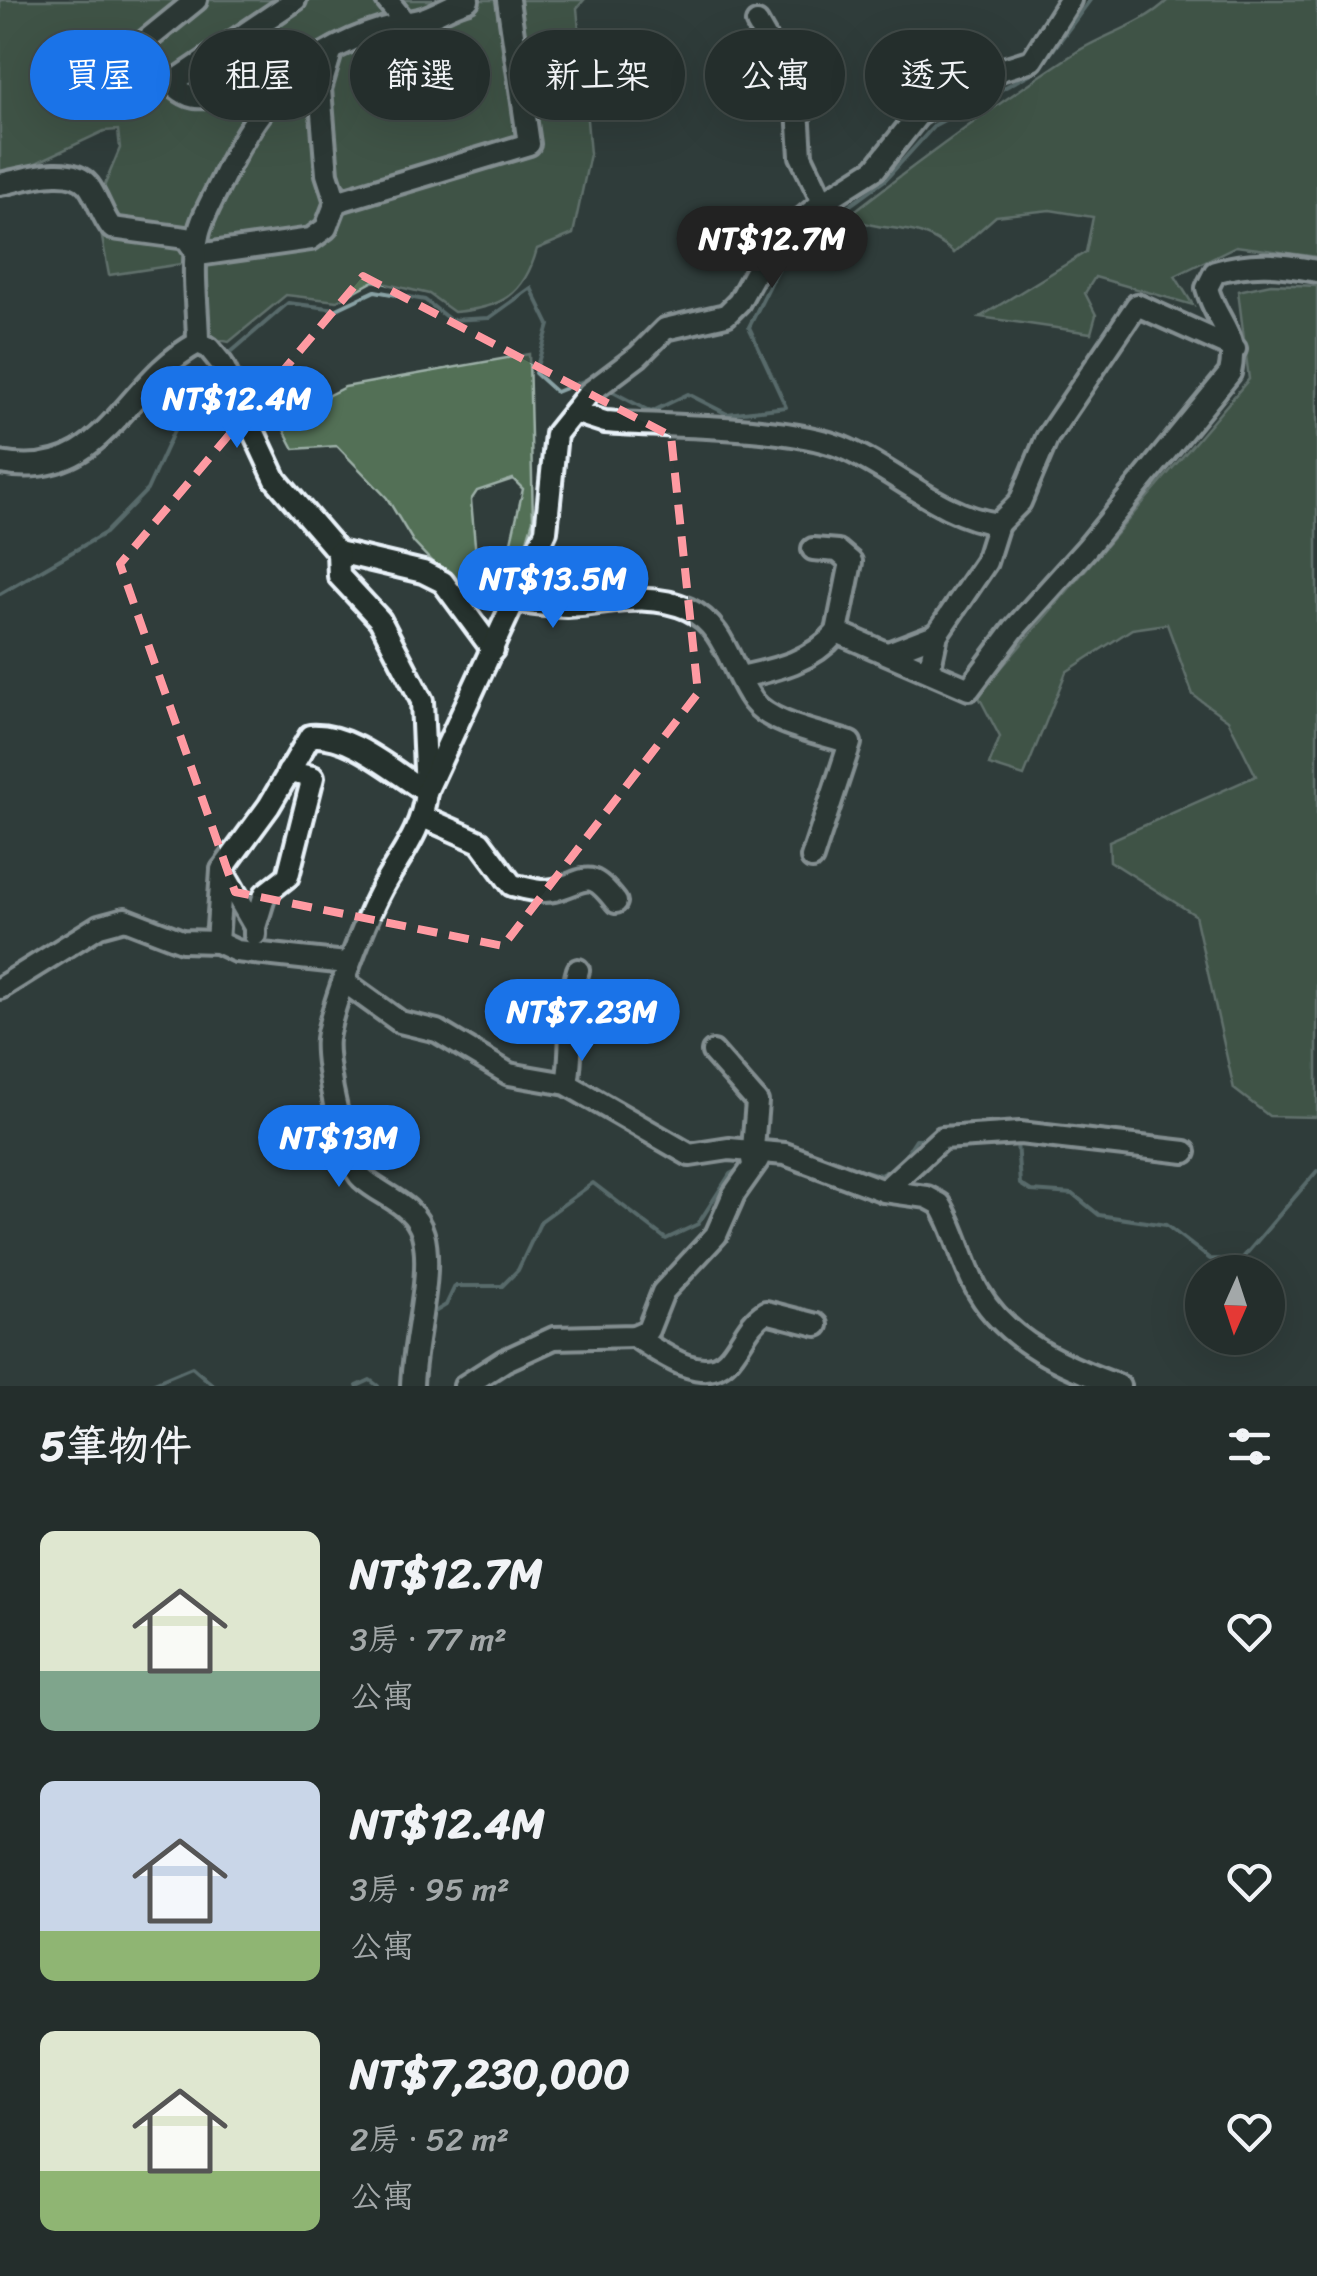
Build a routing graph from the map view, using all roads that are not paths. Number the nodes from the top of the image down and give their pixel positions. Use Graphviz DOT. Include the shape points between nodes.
graph roads {
  1 [pos="196,0"];
  2 [pos="295,0"];
  3 [pos="387,0"];
  4 [pos="468,0"];
  5 [pos="508,0"];
  6 [pos="1070,0"];
  7 [pos="403,20"];
  8 [pos="756,24"];
  9 [pos="332,52"];
  10 [pos="172,83"];
  11 [pos="190,96"];
  12 [pos="256,120"];
  13 [pos="0,184"];
  14 [pos="336,202"];
  15 [pos="823,202"];
  16 [pos="198,255"];
  17 [pos="1317,271"];
  18 [pos="198,343"];
  19 [pos="1235,349"];
  20 [pos="574,412"];
  21 [pos="0,464"];
  22 [pos="998,524"];
  23 [pos="813,549"];
  24 [pos="338,552"];
  25 [pos="514,602"];
  26 [pos="837,632"];
  27 [pos="938,634"];
  28 [pos="493,650"];
  29 [pos="888,653"];
  30 [pos="929,672"];
  31 [pos="741,677"];
  32 [pos="288,772"];
  33 [pos="426,792"];
  34 [pos="424,817"];
  35 [pos="812,858"];
  36 [pos="222,870"];
  37 [pos="616,902"];
  38 [pos="255,927"];
  39 [pos="218,942"];
  40 [pos="254,953"];
  41 [pos="578,970"];
  42 [pos="346,983"];
  43 [pos="0,988"];
  44 [pos="713,1052"];
  45 [pos="568,1084"];
  46 [pos="753,1152"];
  47 [pos="1185,1152"];
  48 [pos="884,1191"];
  49 [pos="817,1325"];
  50 [pos="634,1336"];
  51 [pos="412,1386"];
  52 [pos="465,1386"];
  53 [pos="1119,1386"];
  1 -- 10 [label="street" via="143,44 144,54"];
  2 -- 10 [label="street"];
  3 -- 7 [label="street"];
  4 -- 7 [label="street"];
  5 -- 14 [label="street" via="529,144"];
  6 -- 15 [label="street" via="1032,60 981,76 918,116 875,169"];
  7 -- 9 [label="street"];
  8 -- 15 [label="street" via="797,94 801,156"];
  9 -- 14 [label="street" via="320,89 326,174"];
  10 -- 11 [label="street"];
  12 -- 16 [label="street" via="217,190 197,237"];
  13 -- 16 [label="street" via="76,177 88,185 112,228 186,238"];
  14 -- 16 [label="street" via="326,228 311,239"];
  15 -- 20 [label="street" via="769,246 726,315 664,329"];
  16 -- 18 [label="street"];
  17 -- 19 [label="street" via="1273,262 1215,272 1207,288"];
  18 -- 21 [label="street" via="179,353 77,454 42,468"];
  18 -- 24 [label="street" via="222,364 276,480"];
  19 -- 22 [label="street" via="1137,305 1048,438 1020,502"];
  19 -- 30 [label="street" via="1230,373 970,689"];
  20 -- 22 [label="street" via="605,422 809,437 842,447 971,520"];
  20 -- 25 [label="street" via="556,434 546,531"];
  22 -- 27 [label="street" via="986,562"];
  23 -- 26 [label="street" via="838,551 850,562"];
  24 -- 28 [label="street" via="443,582"];
  24 -- 33 [label="street" via="339,576 380,620 422,701"];
  25 -- 28 [label="street"];
  25 -- 31 [label="street" via="660,600 691,610 722,640"];
  26 -- 29 [label="street"];
  26 -- 31 [label="street" via="822,649 788,667"];
  27 -- 29 [label="street"];
  27 -- 30 [label="street"];
  28 -- 33 [label="street"];
  29 -- 30 [label="street"];
  31 -- 35 [label="street" via="754,703 779,718 850,742"];
  32 -- 33 [label="street" via="310,736 329,734"];
  32 -- 36 [label="street"];
  32 -- 38 [label="street" via="312,777 309,797 288,876 265,894"];
  33 -- 34 [label="street"];
  34 -- 37 [label="street" via="480,842 512,885 543,891 586,880 602,884"];
  34 -- 42 [label="street" via="382,887"];
  36 -- 38 [label="street"];
  36 -- 39 [label="street"];
  38 -- 40 [label="street"];
  39 -- 40 [label="street"];
  39 -- 43 [label="street" via="182,941 124,919 99,926"];
  40 -- 42 [label="street" via="346,963"];
  41 -- 45 [label="street" via="570,997 574,1047"];
  42 -- 45 [label="street" via="400,1022 438,1031 509,1074"];
  42 -- 51 [label="street" via="327,1039 328,1070 354,1168 412,1214 422,1231"];
  44 -- 46 [label="street" via="757,1102"];
  45 -- 46 [label="street" via="690,1156"];
  46 -- 48 [label="street" via="785,1154"];
  46 -- 50 [label="street" via="752,1160 758,1160 716,1235 663,1292 648,1330"];
  47 -- 48 [label="street" via="1055,1135 942,1138"];
  48 -- 53 [label="street" via="940,1204 991,1311 1056,1364"];
  49 -- 50 [label="street" via="766,1312 725,1363 711,1368 686,1367"];
  50 -- 52 [label="street" via="554,1338"];
}
